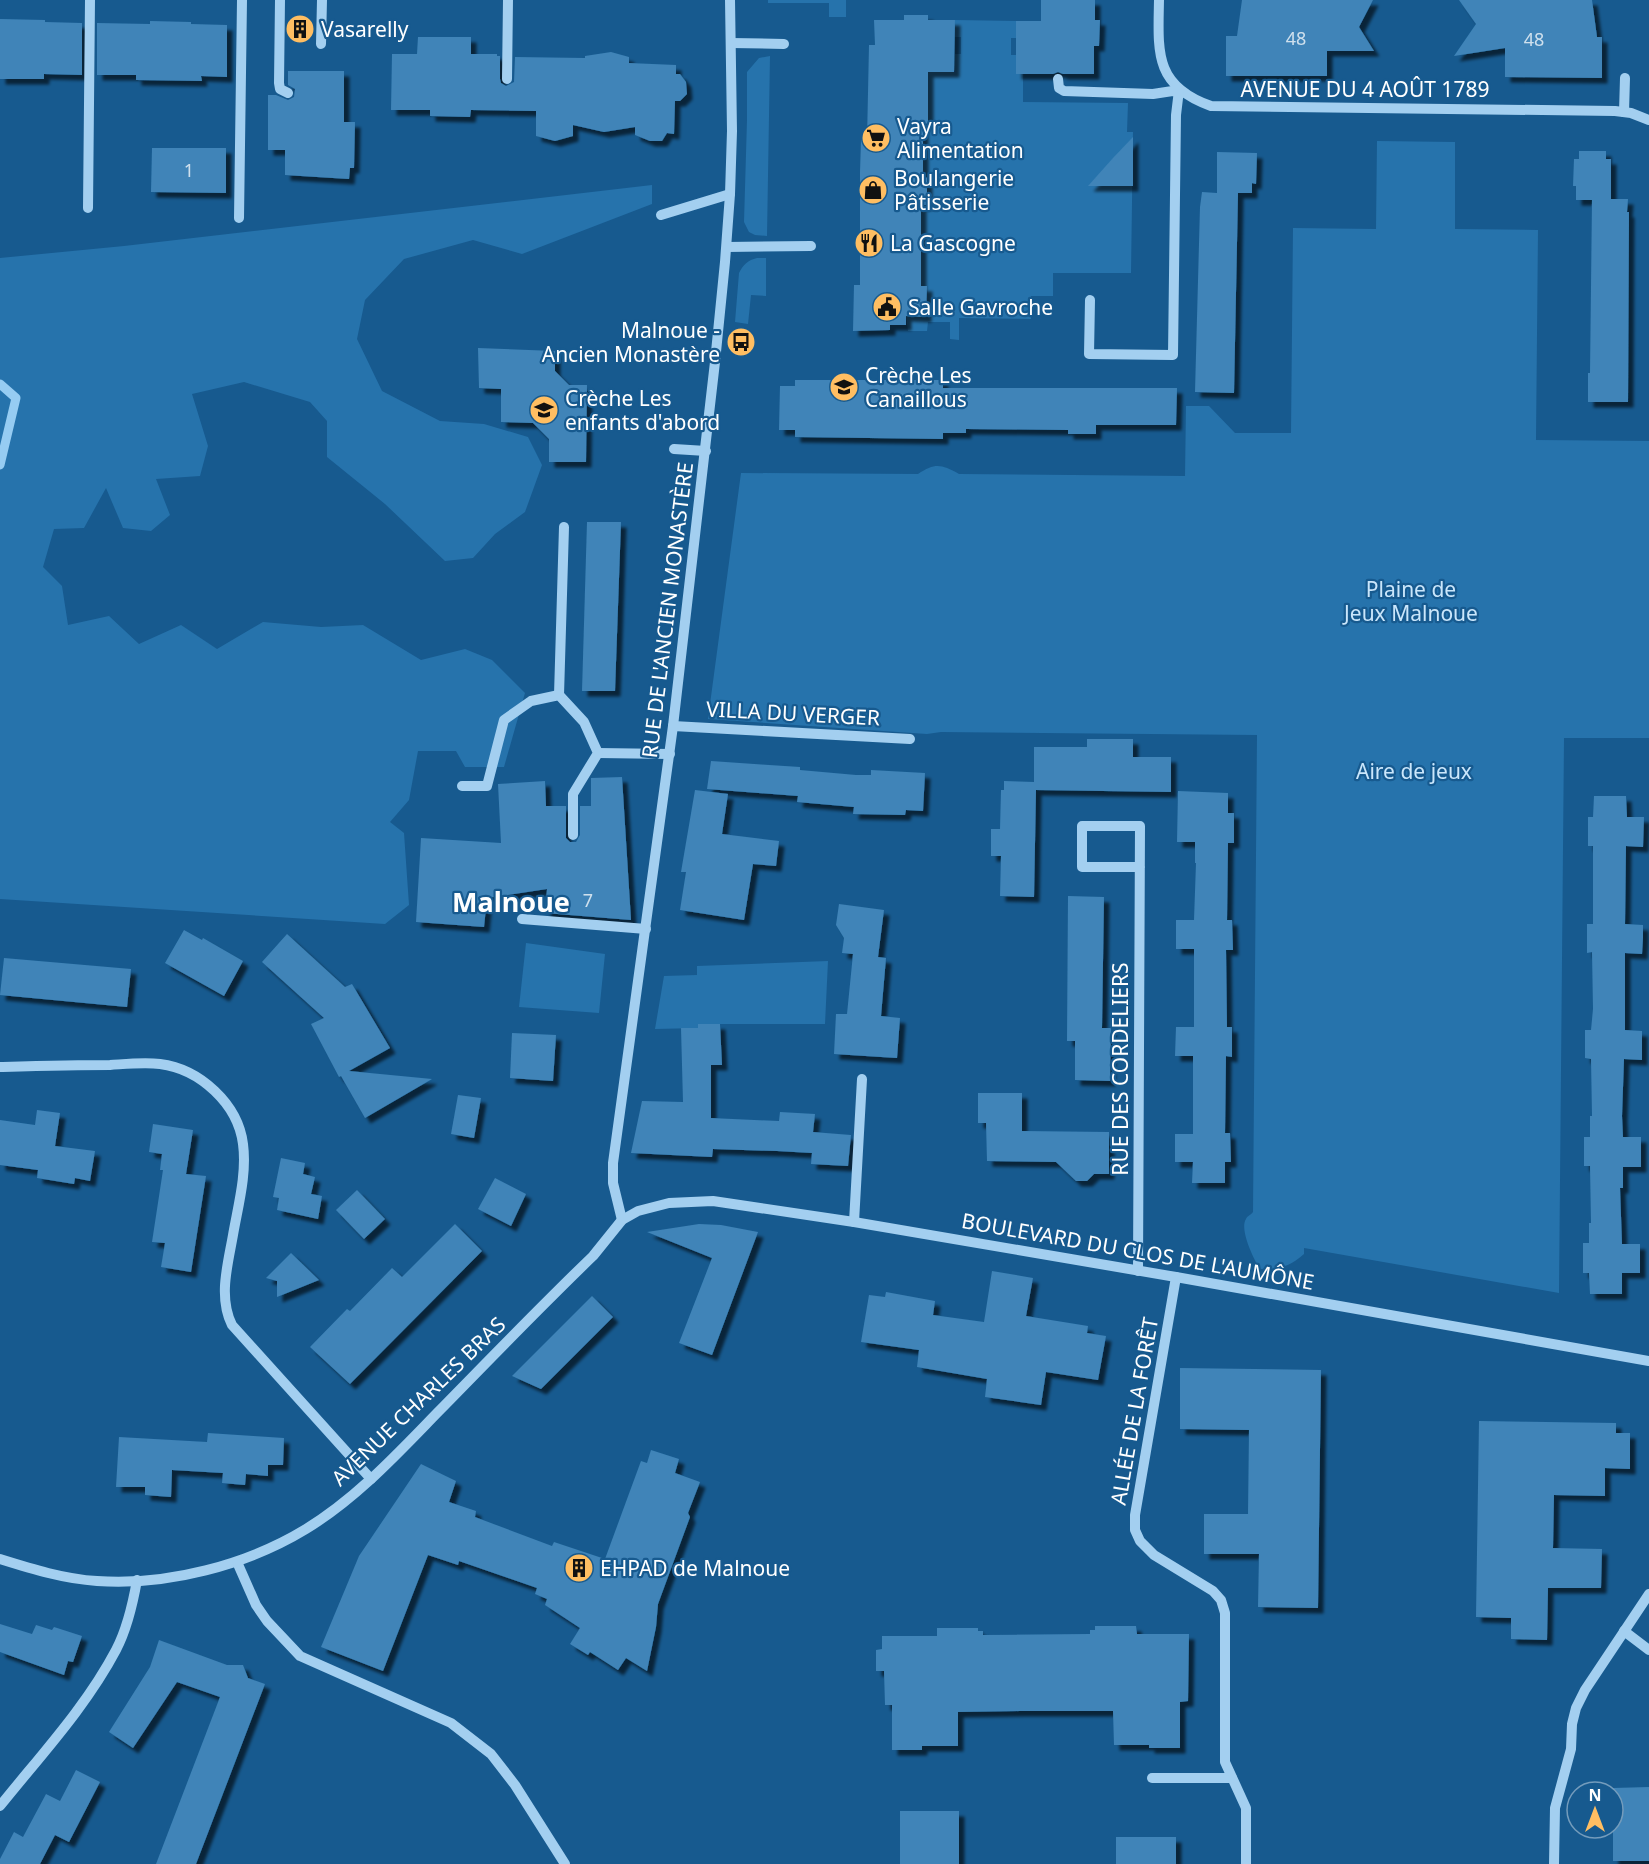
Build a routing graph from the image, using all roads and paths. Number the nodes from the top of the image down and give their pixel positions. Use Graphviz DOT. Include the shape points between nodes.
graph roads {
  1 [pos="90,0"];
  2 [pos="242,0"];
  3 [pos="280,0"];
  4 [pos="322,0"];
  5 [pos="507,0"];
  6 [pos="730,0"];
  7 [pos="1159,0"];
  8 [pos="731,43"];
  9 [pos="321,44"];
  10 [pos="784,44"];
  11 [pos="1624,78"];
  12 [pos="507,79"];
  13 [pos="1058,79"];
  14 [pos="1179,90"];
  15 [pos="288,93"];
  16 [pos="1624,112"];
  17 [pos="1649,120"];
  18 [pos="729,194"];
  19 [pos="88,208"];
  20 [pos="661,215"];
  21 [pos="239,218"];
  22 [pos="811,246"];
  23 [pos="727,247"];
  24 [pos="1090,300"];
  25 [pos="674,449"];
  26 [pos="706,451"];
  27 [pos="564,527"];
  28 [pos="559,695"];
  29 [pos="673,726"];
  30 [pos="910,740"];
  31 [pos="598,753"];
  32 [pos="670,754"];
  33 [pos="462,786"];
  34 [pos="573,835"];
  35 [pos="1140,867"];
  36 [pos="522,919"];
  37 [pos="646,929"];
  38 [pos="0,1067"];
  39 [pos="862,1079"];
  40 [pos="622,1220"];
  41 [pos="854,1222"];
  42 [pos="1138,1270"];
  43 [pos="1176,1277"];
  44 [pos="1649,1361"];
  45 [pos="371,1479"];
  46 [pos="0,1559"];
  47 [pos="237,1562"];
  48 [pos="137,1580"];
  49 [pos="1649,1594"];
  50 [pos="1624,1631"];
  51 [pos="1649,1650"];
  52 [pos="1152,1778"];
  53 [pos="1232,1778"];
  54 [pos="0,1806"];
  55 [pos="565,1864"];
  56 [pos="1246,1864"];
  57 [pos="1554,1864"];
  1 -- 19 [label="street"];
  2 -- 21 [label="street"];
  3 -- 15 [label="street" via="279,83 280,89"];
  4 -- 9 [label="street"];
  5 -- 12 [label="street"];
  6 -- 8 [label="street, RUE DE L'ANCIEN MONASTÈRE"];
  7 -- 14 [label="street" via="1161,57 1168,77"];
  8 -- 10 [label="street"];
  8 -- 18 [label="street, RUE DE L'ANCIEN MONASTÈRE"];
  11 -- 16 [label="street"];
  13 -- 14 [label="street" via="1059,88 1064,91"];
  14 -- 16 [label="street, AVENUE DU 4 AOÛT 1789" via="1211,106 1232,108"];
  14 -- 24 [label="street" via="1173,355 1089,354"];
  16 -- 17 [label="street, AVENUE DU 4 AOÛT 1789"];
  18 -- 20 [label="street"];
  18 -- 23 [label="street, RUE DE L'ANCIEN MONASTÈRE"];
  22 -- 23 [label="street"];
  23 -- 26 [label="street, RUE DE L'ANCIEN MONASTÈRE"];
  25 -- 26 [label="street"];
  26 -- 29 [label="street, RUE DE L'ANCIEN MONASTÈRE"];
  27 -- 28 [label="street"];
  28 -- 31 [label="street" via="584,722"];
  28 -- 33 [label="street" via="531,700 504,720 487,786"];
  29 -- 30 [label="street, VILLA DU VERGER"];
  29 -- 32 [label="street, RUE DE L'ANCIEN MONASTÈRE"];
  31 -- 32 [label="street"];
  31 -- 34 [label="street" via="573,794"];
  32 -- 37 [label="street, RUE DE L'ANCIEN MONASTÈRE"];
  35 -- 35 [label="street, RUE DES CORDELIERS" via="1082,867 1082,826 1140,826"];
  35 -- 42 [label="street, RUE DES CORDELIERS"];
  36 -- 37 [label="street"];
  37 -- 40 [label="street, RUE DE L'ANCIEN MONASTÈRE" via="613,1163"];
  38 -- 45 [label="street" via="160,1064 205,1082 221,1097 242,1133 244,1157 225,1289 227,1315"];
  39 -- 41 [label="street"];
  40 -- 41 [label="street, BOULEVARD DU CLOS DE L'AUMÔNE" via="654,1206 713,1202"];
  40 -- 45 [label="street, AVENUE CHARLES BRAS" via="593,1256"];
  41 -- 42 [label="street, BOULEVARD DU CLOS DE L'AUMÔNE"];
  42 -- 43 [label="street, BOULEVARD DU CLOS DE L'AUMÔNE"];
  43 -- 44 [label="street, BOULEVARD DU CLOS DE L'AUMÔNE"];
  43 -- 53 [label="street, ALLÉE DE LA FORÊT" via="1135,1515 1136,1530 1140,1541 1154,1555 1213,1591 1221,1600 1225,1613 1225,1762"];
  45 -- 47 [label="street, AVENUE CHARLES BRAS" via="308,1528"];
  46 -- 48 [label="street, AVENUE CHARLES BRAS" via="74,1578"];
  47 -- 48 [label="street, AVENUE CHARLES BRAS"];
  47 -- 55 [label="street" via="256,1605 300,1656 451,1723 491,1754"];
  48 -- 54 [label="street" via="115,1651 92,1689"];
  49 -- 50 [label="street"];
  50 -- 51 [label="street"];
  50 -- 57 [label="street" via="1576,1708 1571,1749 1554,1809"];
  52 -- 53 [label="street"];
  53 -- 56 [label="street, ALLÉE DE LA FORÊT" via="1246,1809"];
}
